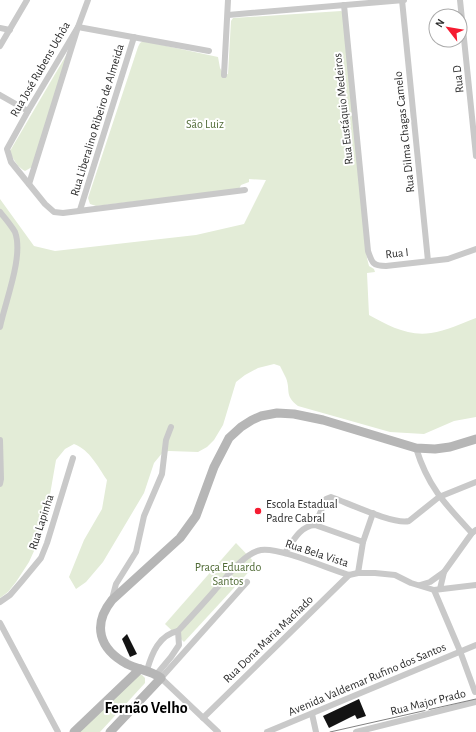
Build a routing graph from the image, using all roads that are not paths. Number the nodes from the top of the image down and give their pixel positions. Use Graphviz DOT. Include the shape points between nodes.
graph roads {
  1 [pos="27,0"];
  2 [pos="88,0"];
  3 [pos="228,0"];
  4 [pos="403,0"];
  5 [pos="460,0"];
  6 [pos="344,6"];
  7 [pos="228,15"];
  8 [pos="78,27"];
  9 [pos="0,28"];
  10 [pos="10,30"];
  11 [pos="134,37"];
  12 [pos="0,46"];
  13 [pos="209,51"];
  14 [pos="224,76"];
  15 [pos="0,95"];
  16 [pos="28,111"];
  17 [pos="474,111"];
  18 [pos="476,156"];
  19 [pos="29,184"];
  20 [pos="245,190"];
  21 [pos="80,210"];
  22 [pos="364,210"];
  23 [pos="0,212"];
  24 [pos="476,249"];
  25 [pos="428,261"];
  26 [pos="0,327"];
  27 [pos="171,427"];
  28 [pos="476,438"];
  29 [pos="0,440"];
  30 [pos="416,448"];
  31 [pos="72,458"];
  32 [pos="476,482"];
  33 [pos="0,484"];
  34 [pos="439,497"];
  35 [pos="373,512"];
  36 [pos="315,525"];
  37 [pos="474,532"];
  38 [pos="362,542"];
  39 [pos="285,553"];
  40 [pos="444,572"];
  41 [pos="358,573"];
  42 [pos="349,575"];
  43 [pos="248,582"];
  44 [pos="476,584"];
  45 [pos="420,585"];
  46 [pos="437,589"];
  47 [pos="112,600"];
  48 [pos="0,602"];
  49 [pos="0,623"];
  50 [pos="178,631"];
  51 [pos="476,645"];
  52 [pos="460,651"];
  53 [pos="144,669"];
  54 [pos="159,676"];
  55 [pos="475,692"];
  56 [pos="476,702"];
  57 [pos="312,714"];
  58 [pos="203,718"];
  59 [pos="58,732"];
  60 [pos="74,732"];
  61 [pos="110,732"];
  62 [pos="218,732"];
  63 [pos="267,732"];
  64 [pos="316,732"];
  65 [pos="356,732"];
  1 -- 10 [label="street"];
  2 -- 8 [label="street, Rua José Rubens Uchôa"];
  3 -- 7 [label="street"];
  4 -- 6 [label="street"];
  4 -- 25 [label="street, Rua Dilma Chagas Camelo"];
  5 -- 17 [label="street, Rua D"];
  6 -- 7 [label="street"];
  6 -- 22 [label="street, Rua Eustáquio Medeiros"];
  7 -- 14 [label="street"];
  8 -- 11 [label="street"];
  8 -- 16 [label="street, Rua José Rubens Uchôa"];
  8 -- 19 [label="street"];
  9 -- 10 [label="street"];
  10 -- 12 [label="street"];
  11 -- 13 [label="street"];
  11 -- 21 [label="street, Rua Liberalino Ribeiro de Almeida"];
  15 -- 16 [label="street"];
  16 -- 19 [label="street, Rua José Rubens Uchôa" via="8,153 11,162"];
  17 -- 18 [label="street, Rua D"];
  19 -- 21 [label="street" via="54,212"];
  20 -- 21 [label="street"];
  22 -- 25 [label="street, Rua I" via="368,251 374,264 386,266"];
  23 -- 26 [label="street" via="14,231 17,255"];
  24 -- 25 [label="street, Rua I" via="448,259"];
  27 -- 47 [label="street" via="166,440 162,474 144,516 136,552 116,584"];
  28 -- 30 [label="street" via="450,447"];
  29 -- 33 [label="street"];
  30 -- 34 [label="street" via="421,466"];
  30 -- 47 [label="street" via="294,414 277,413 252,420 229,438 214,467 196,516 180,538"];
  31 -- 48 [label="street, Rua Lapinha" via="41,558 10,595"];
  32 -- 34 [label="street"];
  34 -- 35 [label="street" via="409,521 404,522"];
  34 -- 37 [label="street"];
  35 -- 36 [label="street" via="331,497 326,500"];
  35 -- 38 [label="street"];
  36 -- 38 [label="street"];
  36 -- 39 [label="street" via="304,528"];
  37 -- 40 [label="street"];
  38 -- 41 [label="street"];
  39 -- 42 [label="street, Rua Bela Vista"];
  39 -- 50 [label="street, Rua Bela Vista" via="260,550 251,554"];
  40 -- 45 [label="street" via="430,582"];
  40 -- 46 [label="street"];
  41 -- 42 [label="street, Rua Bela Vista"];
  41 -- 45 [label="street, Rua Bela Vista" via="395,575"];
  42 -- 58 [label="street, Rua Dona Maria Machado"];
  43 -- 54 [label="street"];
  44 -- 46 [label="street, Rua Bela Vista"];
  45 -- 46 [label="street, Rua Bela Vista"];
  46 -- 52 [label="street"];
  47 -- 53 [label="street" via="105,609 100,634 115,656"];
  49 -- 59 [label="street"];
  50 -- 53 [label="street, Rua Bela Vista" via="160,642"];
  50 -- 54 [label="street" via="179,645"];
  51 -- 52 [label="street, Avenida Valdemar Rufino dos Santos"];
  52 -- 55 [label="street"];
  52 -- 57 [label="street, Avenida Valdemar Rufino dos Santos"];
  53 -- 54 [label="street"];
  53 -- 60 [label="street"];
  54 -- 58 [label="street"];
  54 -- 61 [label="street"];
  56 -- 65 [label="street, Rua Major Prado"];
  57 -- 63 [label="street, Avenida Valdemar Rufino dos Santos"];
  57 -- 64 [label="street"];
  58 -- 62 [label="street"];
}
